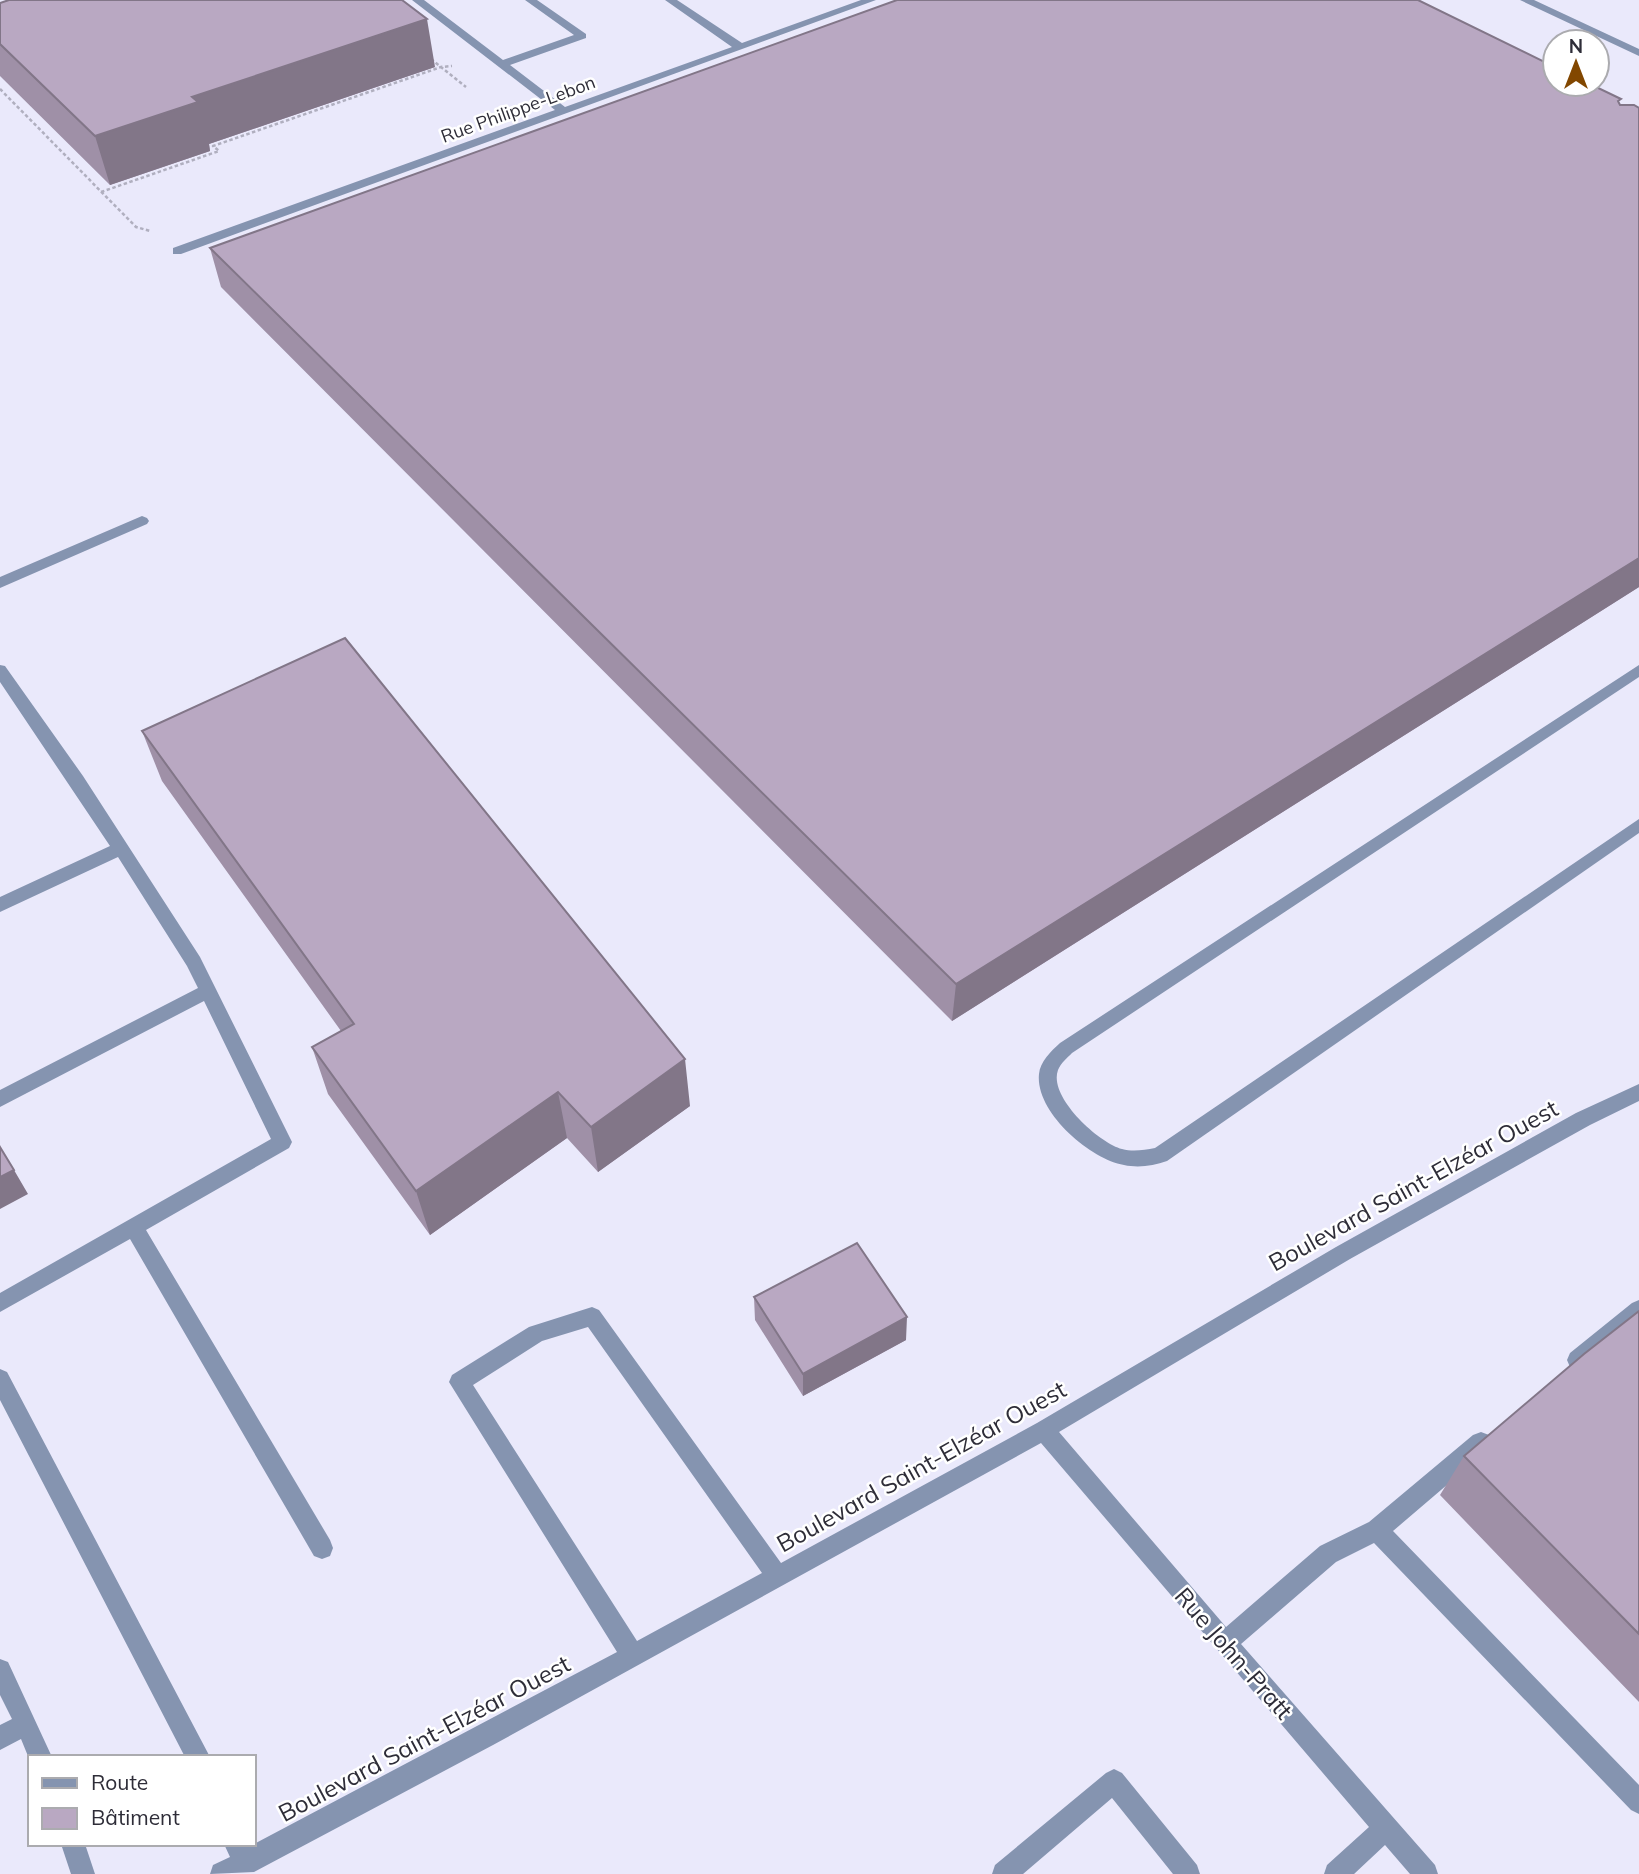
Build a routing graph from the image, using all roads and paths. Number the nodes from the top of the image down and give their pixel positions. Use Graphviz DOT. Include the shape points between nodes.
graph roads {
  1 [pos="417,0"];
  2 [pos="530,0"];
  3 [pos="670,0"];
  4 [pos="871,0"];
  5 [pos="1525,0"];
  6 [pos="740,47"];
  7 [pos="1639,53"];
  8 [pos="424,54"];
  9 [pos="502,64"];
  10 [pos="441,67"];
  11 [pos="466,87"];
  12 [pos="0,89"];
  13 [pos="563,111"];
  14 [pos="101,192"];
  15 [pos="159,231"];
  16 [pos="177,251"];
  17 [pos="142,521"];
  18 [pos="0,583"];
  19 [pos="0,670"];
  20 [pos="1639,670"];
  21 [pos="1639,825"];
  22 [pos="121,848"];
  23 [pos="0,905"];
  24 [pos="208,991"];
  25 [pos="1639,1092"];
  26 [pos="0,1099"];
  27 [pos="134,1227"];
  28 [pos="0,1303"];
  29 [pos="1639,1308"];
  30 [pos="1566,1370"];
  31 [pos="0,1379"];
  32 [pos="1044,1430"];
  33 [pos="1492,1432"];
  34 [pos="1377,1530"];
  35 [pos="322,1548"];
  36 [pos="777,1576"];
  37 [pos="1225,1643"];
  38 [pos="634,1656"];
  39 [pos="0,1670"];
  40 [pos="26,1724"];
  41 [pos="0,1738"];
  42 [pos="39,1755"];
  43 [pos="197,1755"];
  44 [pos="1639,1802"];
  45 [pos="1386,1828"];
  46 [pos="74,1846"];
  47 [pos="241,1854"];
  48 [pos="83,1874"];
  49 [pos="222,1874"];
  50 [pos="1003,1874"];
  51 [pos="1188,1874"];
  52 [pos="1336,1874"];
  53 [pos="1426,1874"];
  1 -- 9 [label="street"];
  2 -- 9 [label="street" via="582,36"];
  3 -- 6 [label="street"];
  4 -- 6 [label="street, Rue Philippe-Lebon"];
  5 -- 7 [label="street"];
  6 -- 13 [label="street, Rue Philippe-Lebon"];
  8 -- 10 [label="path"];
  9 -- 13 [label="street"];
  10 -- 11 [label="path"];
  10 -- 14 [label="path" via="213,146 219,152"];
  12 -- 14 [label="path"];
  13 -- 16 [label="street, Rue Philippe-Lebon"];
  14 -- 15 [label="path" via="136,227"];
  17 -- 18 [label="street"];
  19 -- 22 [label="street"];
  20 -- 21 [label="street" via="1066,1048 1051,1065 1052,1097 1084,1135 1106,1152 1134,1159 1160,1155"];
  22 -- 23 [label="street"];
  22 -- 24 [label="street"];
  24 -- 26 [label="street"];
  24 -- 27 [label="street" via="282,1142"];
  25 -- 32 [label="street, Boulevard Saint-Elzéar Ouest" via="1343,1252"];
  27 -- 28 [label="street"];
  27 -- 35 [label="street"];
  29 -- 30 [label="street"];
  31 -- 43 [label="street"];
  32 -- 36 [label="street, Boulevard Saint-Elzéar Ouest"];
  32 -- 37 [label="street, Rue John-Pratt"];
  33 -- 34 [label="street"];
  34 -- 37 [label="street" via="1328,1554"];
  34 -- 44 [label="street"];
  36 -- 38 [label="street, Boulevard Saint-Elzéar Ouest"];
  36 -- 38 [label="street" via="592,1316 536,1334 459,1382"];
  37 -- 45 [label="street, Rue John-Pratt"];
  38 -- 47 [label="street, Boulevard Saint-Elzéar Ouest"];
  39 -- 40 [label="street"];
  40 -- 41 [label="street"];
  40 -- 42 [label="street"];
  45 -- 52 [label="street"];
  45 -- 53 [label="street, Rue John-Pratt"];
  46 -- 48 [label="street"];
  47 -- 49 [label="street, Boulevard Saint-Elzéar Ouest"];
  50 -- 51 [label="street" via="1114,1781"];
}
